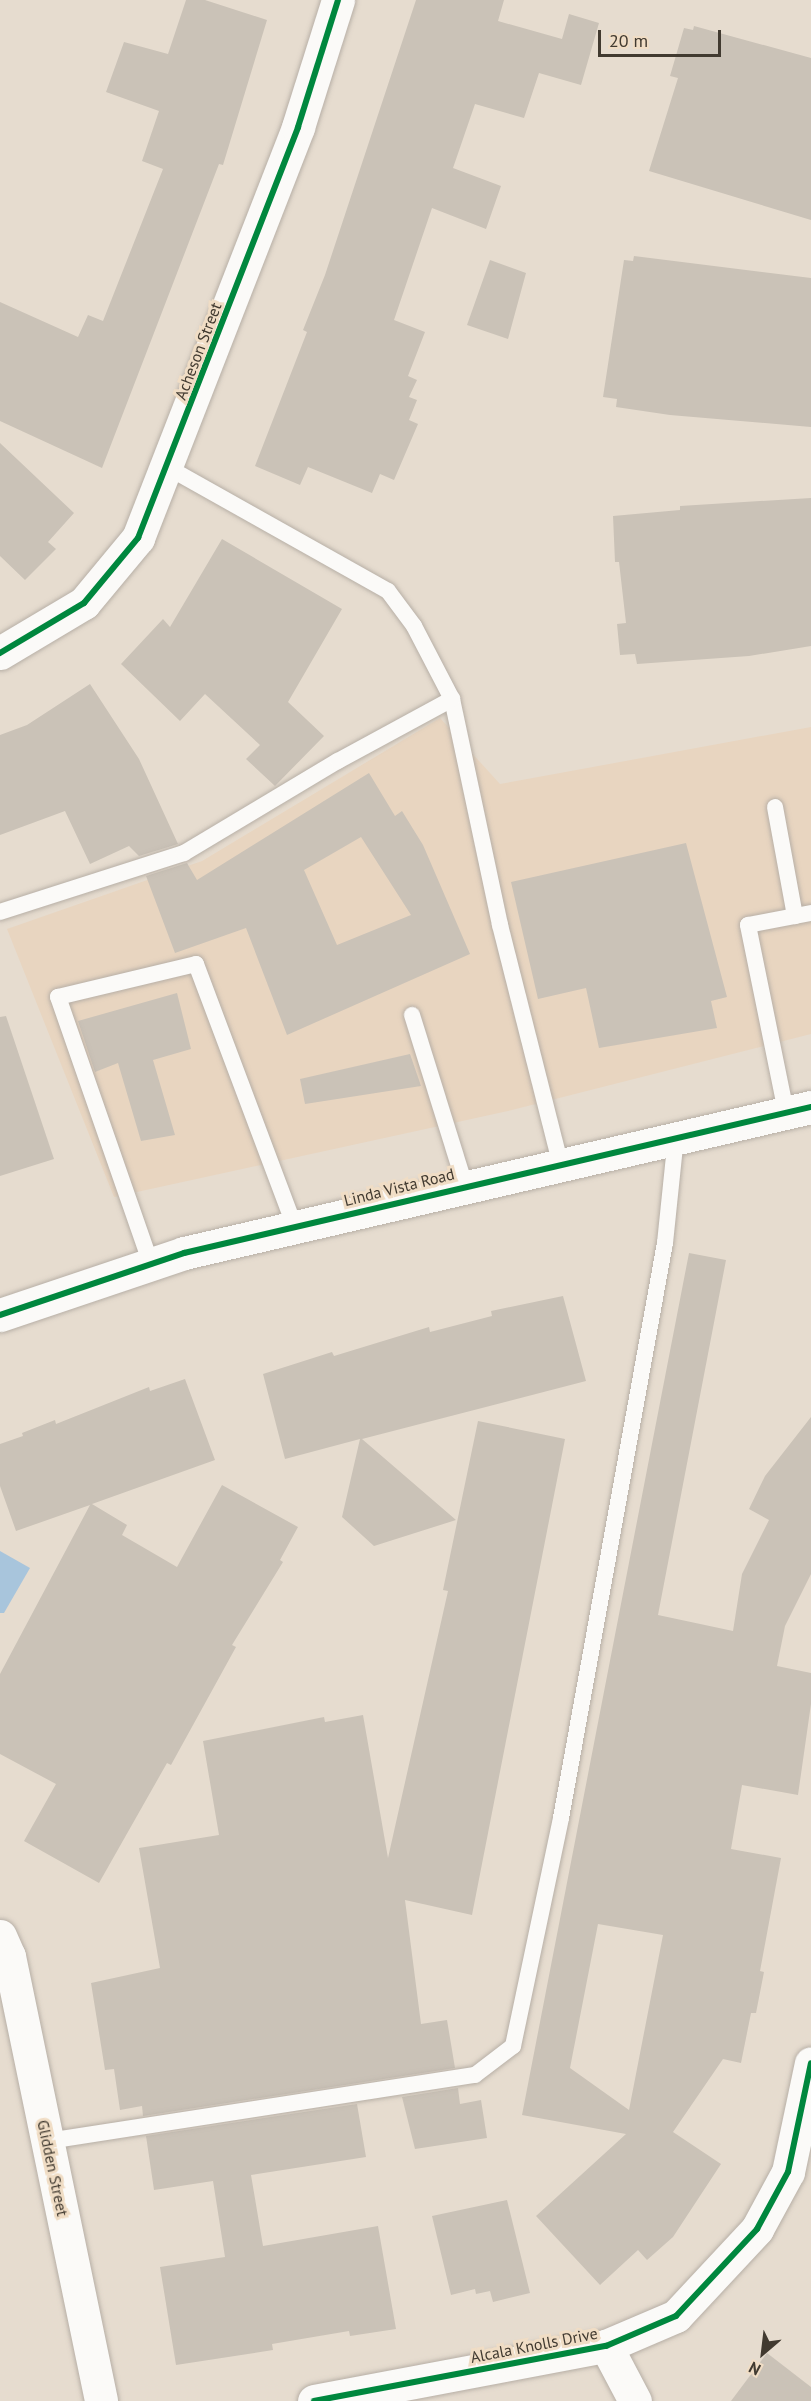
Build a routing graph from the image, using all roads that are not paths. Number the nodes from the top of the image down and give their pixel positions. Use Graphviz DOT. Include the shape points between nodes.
graph roads {
  1 [pos="338,0"];
  2 [pos="167,467"];
  3 [pos="0,653"];
  4 [pos="452,699"];
  5 [pos="775,807"];
  6 [pos="0,912"];
  7 [pos="803,915"];
  8 [pos="412,1014"];
  9 [pos="798,1109"];
  10 [pos="676,1137"];
  11 [pos="560,1162"];
  12 [pos="465,1185"];
  13 [pos="295,1227"];
  14 [pos="151,1264"];
  15 [pos="0,1316"];
  16 [pos="0,1936"];
  17 [pos="809,2084"];
  18 [pos="48,2142"];
  19 [pos="606,2346"];
  20 [pos="101,2401"];
  21 [pos="314,2401"];
  22 [pos="635,2401"];
  1 -- 2 [label="street, Acheson Street" via="298,127"];
  2 -- 3 [label="street, Acheson Street" via="138,538 84,603"];
  2 -- 4 [label="lane" via="388,591 414,626"];
  4 -- 6 [label="lane" via="338,761 184,853"];
  4 -- 11 [label="lane" via="500,925"];
  5 -- 7 [label="lane"];
  7 -- 9 [label="lane" via="748,924"];
  8 -- 12 [label="lane"];
  9 -- 10 [label="street, Linda Vista Road"];
  10 -- 11 [label="street, Linda Vista Road"];
  10 -- 18 [label="lane" via="663,1255 561,1818 513,2046 475,2075"];
  11 -- 12 [label="street, Linda Vista Road"];
  12 -- 13 [label="street, Linda Vista Road"];
  13 -- 14 [label="street, Linda Vista Road"];
  13 -- 14 [label="lane" via="196,963 58,997"];
  14 -- 15 [label="street, Linda Vista Road"];
  16 -- 18 [label="street, Glidden Street" via="9,1956"];
  17 -- 19 [label="street, Alcala Knolls Drive" via="788,2172 757,2229 676,2316"];
  18 -- 20 [label="street, Glidden Street"];
  19 -- 21 [label="street, Alcala Knolls Drive"];
  19 -- 22 [label="street"];
}
